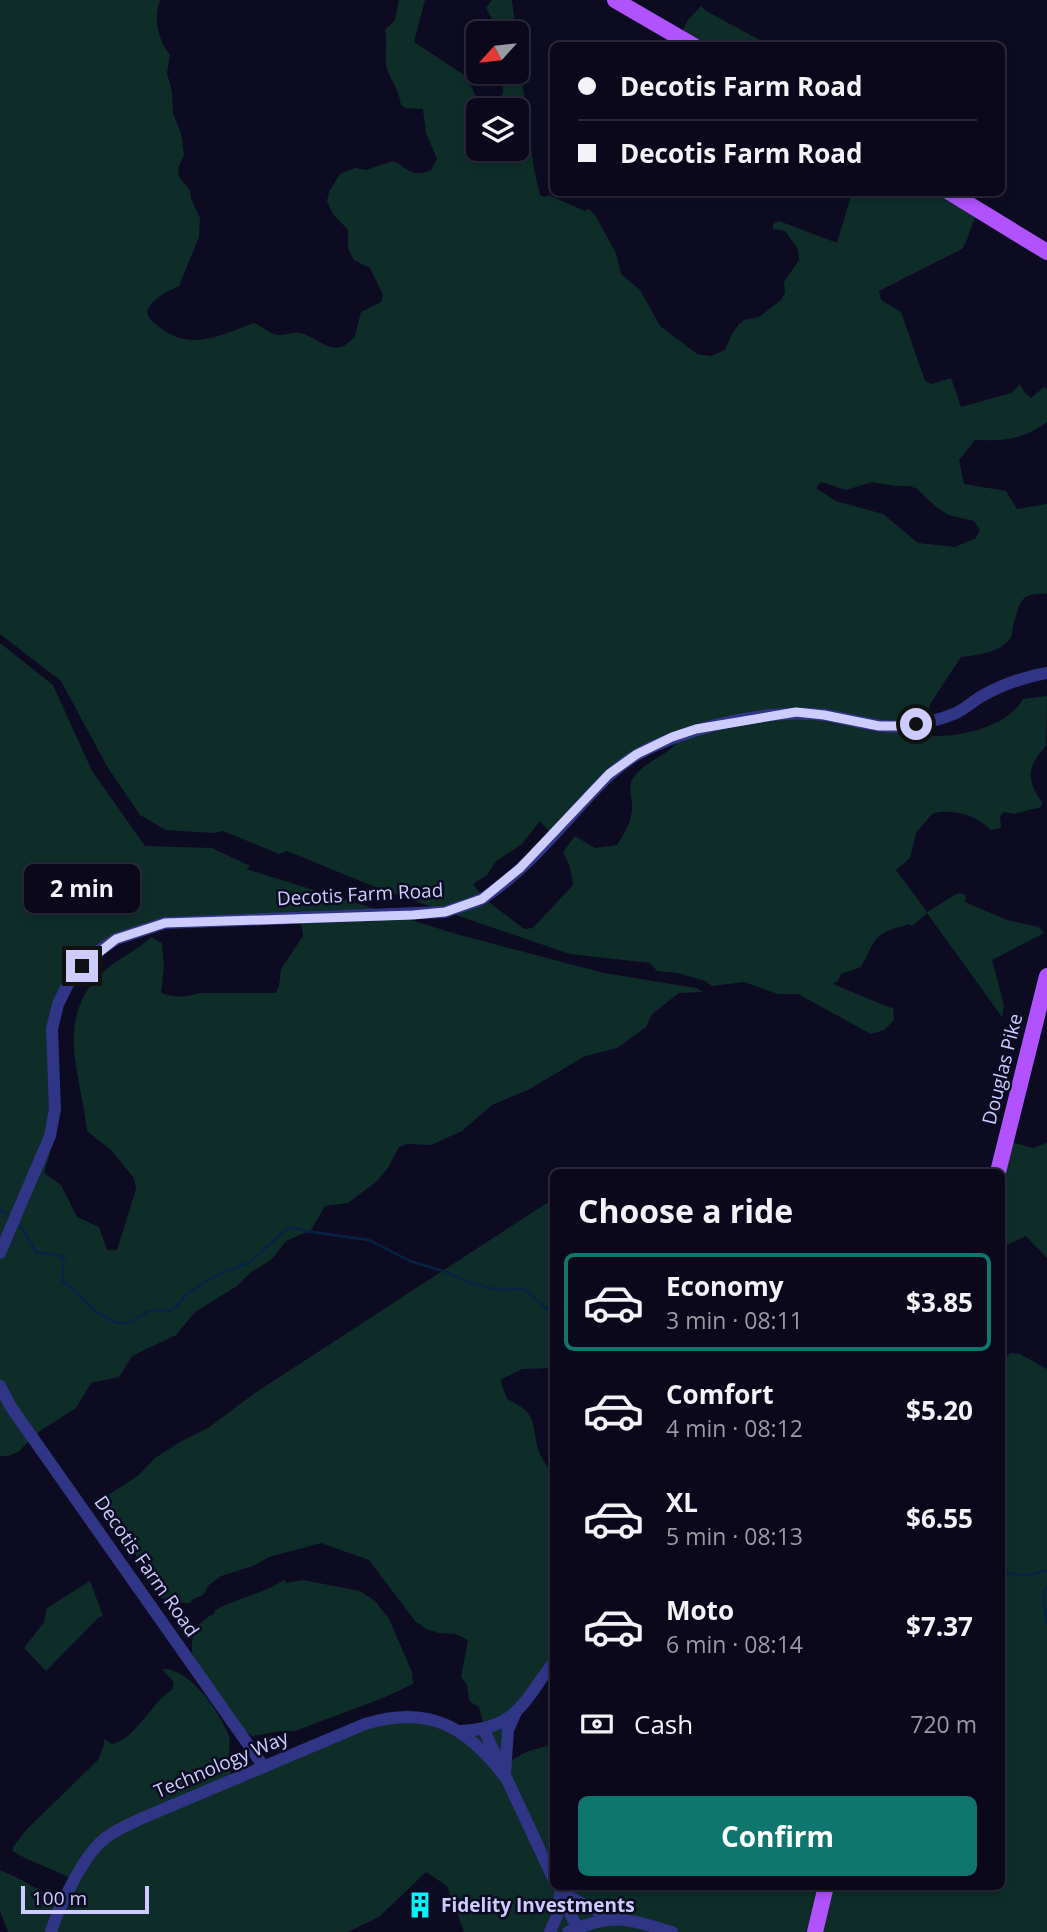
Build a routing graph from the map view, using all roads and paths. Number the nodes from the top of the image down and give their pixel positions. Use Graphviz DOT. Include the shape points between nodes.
graph roads {
  1 [pos="615,0"];
  2 [pos="687,42"];
  3 [pos="956,196"];
  4 [pos="1047,252"];
  5 [pos="1047,673"];
  6 [pos="1047,976"];
  7 [pos="999,1169"];
  8 [pos="0,1253"];
  9 [pos="0,1386"];
  10 [pos="550,1667"];
  11 [pos="515,1714"];
  12 [pos="484,1730"];
  13 [pos="460,1731"];
  14 [pos="264,1767"];
  15 [pos="505,1777"];
  16 [pos="550,1872"];
  17 [pos="558,1890"];
  18 [pos="558,1890"];
  19 [pos="560,1890"];
  20 [pos="825,1890"];
  21 [pos="620,1918"];
  22 [pos="816,1930"];
  23 [pos="575,1931"];
  24 [pos="51,1932"];
  25 [pos="550,1932"];
  26 [pos="672,1932"];
  1 -- 2 [label="main road"];
  3 -- 4 [label="main road"];
  5 -- 8 [label="street, Decotis Farm Road" via="1026,676 938,720 879,726 796,712 672,737 609,774 497,888 482,899 445,912 165,923 116,939 82,966 58,1004 52,1042 55,1109 50,1136"];
  6 -- 7 [label="main road, Douglas Pike"];
  9 -- 14 [label="street, Decotis Farm Road"];
  10 -- 11 [label="street"];
  11 -- 12 [label="street"];
  11 -- 15 [label="street" via="508,1730"];
  12 -- 13 [label="street"];
  12 -- 15 [label="street"];
  13 -- 14 [label="street, Technology Way" via="420,1719 375,1721"];
  13 -- 15 [label="street" via="482,1748"];
  14 -- 24 [label="street, Technology Way" via="105,1838 77,1876"];
  15 -- 16 [label="street"];
  17 -- 23 [label="street"];
  18 -- 25 [label="street" via="559,1910"];
  19 -- 21 [label="street"];
  20 -- 22 [label="main road"];
  21 -- 23 [label="street" via="597,1920"];
  21 -- 26 [label="street"];
}
